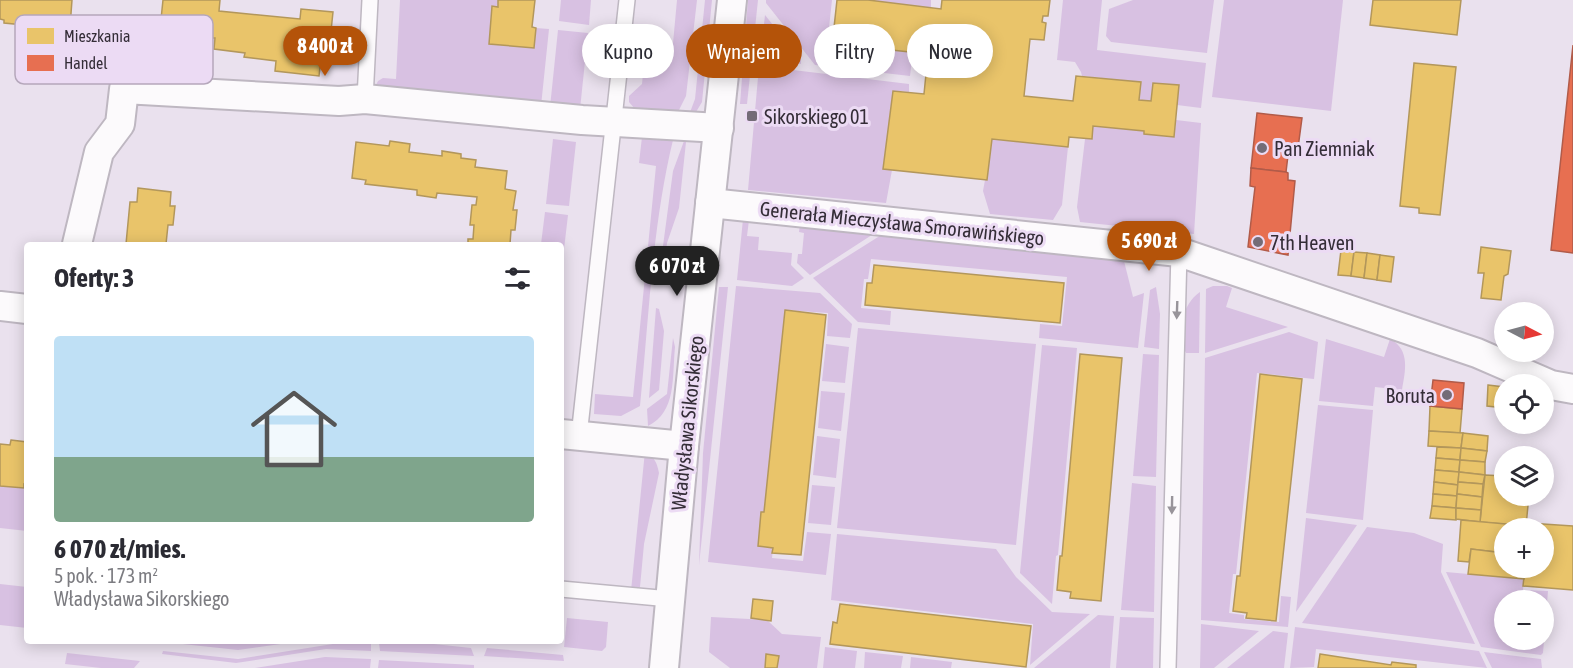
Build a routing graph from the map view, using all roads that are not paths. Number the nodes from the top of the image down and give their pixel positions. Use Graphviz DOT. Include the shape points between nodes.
graph roads {
  1 [pos="370,0"];
  2 [pos="627,0"];
  3 [pos="732,0"];
  4 [pos="365,99"];
  5 [pos="614,121"];
  6 [pos="719,128"];
  7 [pos="710,203"];
  8 [pos="77,242"];
  9 [pos="1179,252"];
  10 [pos="0,306"];
  11 [pos="24,309"];
  12 [pos="1573,388"];
  13 [pos="570,435"];
  14 [pos="684,446"];
  15 [pos="564,589"];
  16 [pos="670,599"];
  17 [pos="664,668"];
  18 [pos="1168,668"];
  1 -- 4 [label="lane"];
  2 -- 5 [label="lane"];
  3 -- 6 [label="street, Władysława Sikorskiego"];
  4 -- 5 [label="street"];
  4 -- 8 [label="street" via="339,101 124,89 120,123 99,152"];
  5 -- 6 [label="street"];
  5 -- 13 [label="lane"];
  6 -- 7 [label="street, Władysława Sikorskiego"];
  7 -- 9 [label="street, Generała Mieczysława Smorawińskiego"];
  7 -- 14 [label="street, Władysława Sikorskiego"];
  9 -- 12 [label="street, Generała Mieczysława Smorawińskiego" via="1477,353 1551,385"];
  9 -- 18 [label="lane, one-way"];
  10 -- 11 [label="street"];
  13 -- 14 [label="street"];
  14 -- 16 [label="street, Władysława Sikorskiego"];
  15 -- 16 [label="lane"];
  16 -- 17 [label="street, Władysława Sikorskiego"];
}
